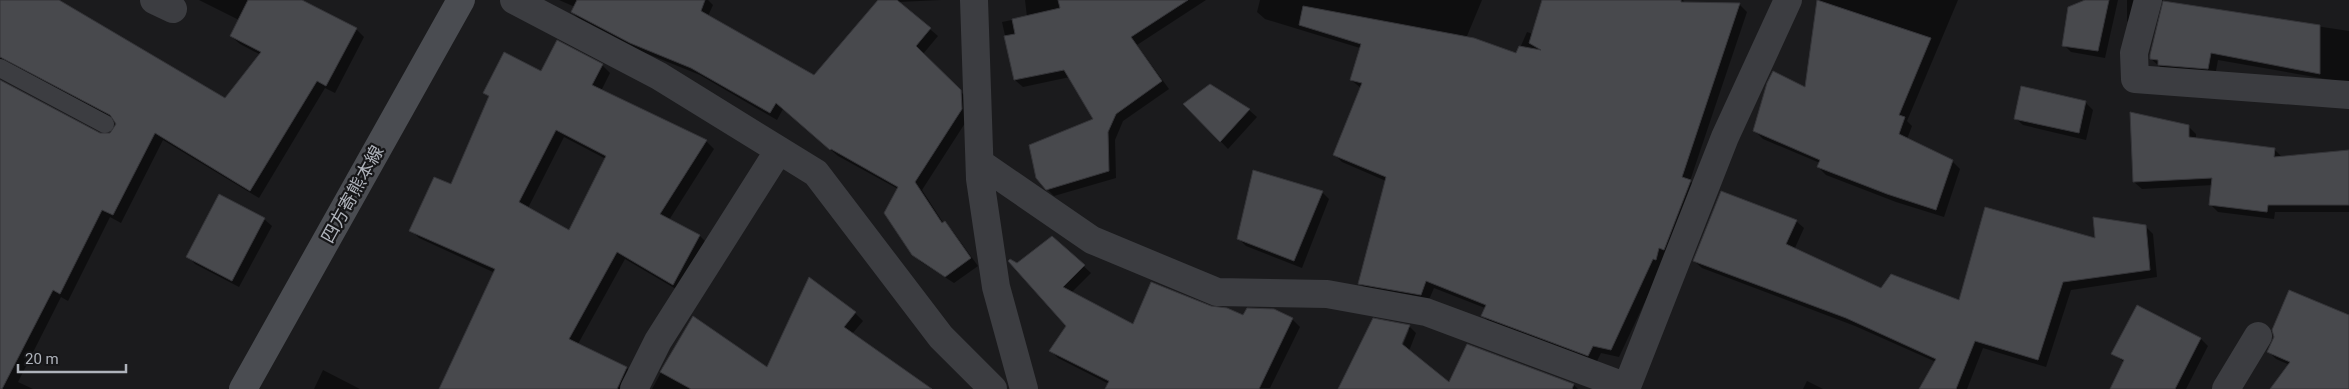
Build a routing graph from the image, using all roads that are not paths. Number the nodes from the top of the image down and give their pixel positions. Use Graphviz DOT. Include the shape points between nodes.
graph roads {
  1 [pos="461,0"];
  2 [pos="514,0"];
  3 [pos="974,0"];
  4 [pos="1788,0"];
  5 [pos="2148,0"];
  6 [pos="0,68"];
  7 [pos="2349,95"];
  8 [pos="105,124"];
  9 [pos="779,150"];
  10 [pos="980,163"];
  11 [pos="2258,336"];
  12 [pos="1627,388"];
  13 [pos="243,389"];
  14 [pos="634,389"];
  15 [pos="993,389"];
  16 [pos="1024,389"];
  17 [pos="2226,389"];
  1 -- 13 [label="main road, 四方寄熊本線"];
  2 -- 9 [label="street" via="659,76"];
  3 -- 10 [label="street"];
  4 -- 12 [label="street" via="1725,136"];
  5 -- 7 [label="street" via="2134,53 2135,80"];
  6 -- 8 [label="lane"];
  9 -- 14 [label="street" via="658,341"];
  9 -- 15 [label="street" via="816,173 941,337"];
  10 -- 12 [label="street" via="1092,240 1217,292 1326,294 1426,312"];
  10 -- 16 [label="street" via="996,287"];
  11 -- 17 [label="street"];
}
